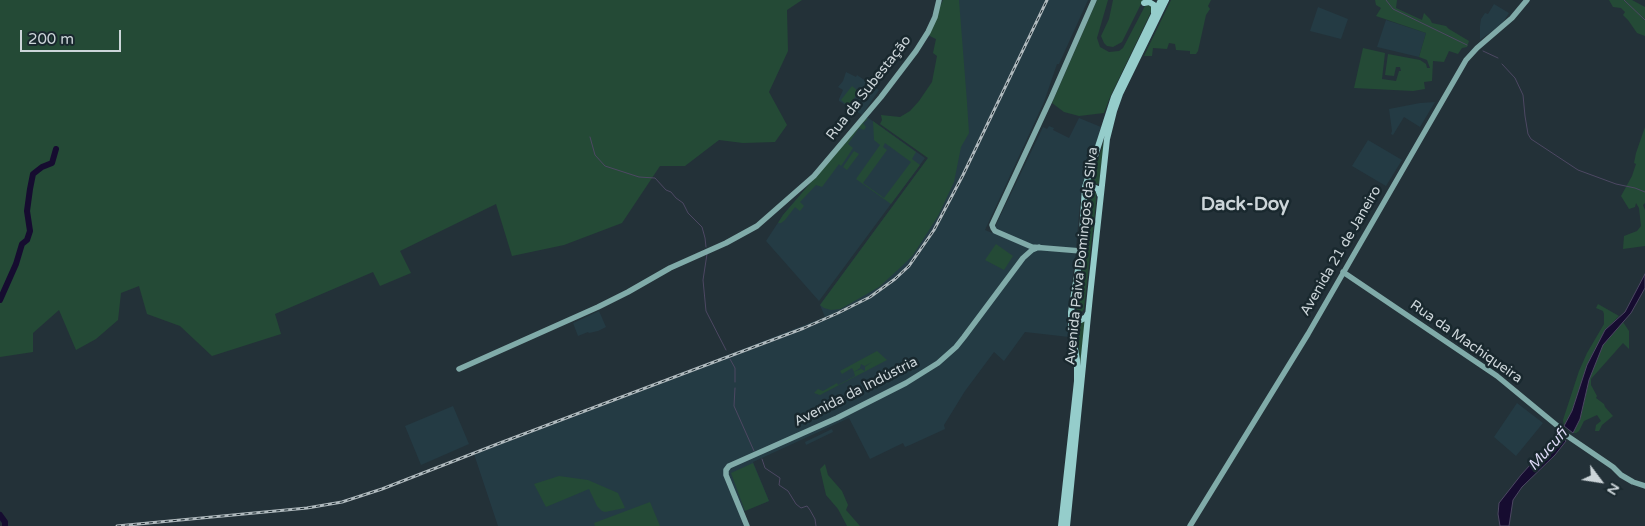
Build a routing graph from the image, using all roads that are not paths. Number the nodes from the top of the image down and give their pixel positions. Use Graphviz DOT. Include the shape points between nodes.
graph roads {
  1 [pos="939,0"];
  2 [pos="1094,0"];
  3 [pos="1161,0"];
  4 [pos="1166,0"];
  5 [pos="1528,0"];
  6 [pos="1144,3"];
  7 [pos="1154,14"];
  8 [pos="1083,199"];
  9 [pos="1100,201"];
  10 [pos="1021,242"];
  11 [pos="1039,247"];
  12 [pos="1081,251"];
  13 [pos="1017,265"];
  14 [pos="1343,272"];
  15 [pos="1071,312"];
  16 [pos="1089,312"];
  17 [pos="459,369"];
  18 [pos="1645,486"];
  19 [pos="747,526"];
  20 [pos="1061,526"];
  21 [pos="1067,526"];
  22 [pos="1190,526"];
  1 -- 17 [label="street, Rua da Subestação" via="935,17 916,52 868,113 806,183 757,226 670,268 598,308"];
  2 -- 10 [label="street" via="992,225 995,231"];
  3 -- 7 [label="main road, Avenida Paiva Domingos da Silva"];
  4 -- 9 [label="main road, Avenida Paiva Domingos da Silva" via="1114,111 1107,139"];
  5 -- 14 [label="street, Avenida 21 de Janeiro" via="1466,60"];
  6 -- 7 [label="main road" via="1154,5"];
  7 -- 8 [label="main road, Avenida Paiva Domingos da Silva" via="1114,97 1087,177"];
  8 -- 9 [label="main road" via="1093,187 1098,189"];
  8 -- 12 [label="main road, Avenida Paiva Domingos da Silva"];
  9 -- 16 [label="main road, Avenida Paiva Domingos da Silva"];
  10 -- 11 [label="street"];
  10 -- 13 [label="street, Avenida da Indústria" via="1025,250"];
  11 -- 12 [label="street"];
  11 -- 13 [label="street, Avenida da Indústria"];
  12 -- 15 [label="main road, Avenida Paiva Domingos da Silva"];
  13 -- 19 [label="street, Avenida da Indústria" via="964,337 938,363 837,418 729,466 726,475"];
  14 -- 18 [label="street, Rua da Machiqueira" via="1476,361 1570,438 1626,478"];
  14 -- 22 [label="street, Avenida 21 de Janeiro"];
  15 -- 16 [label="main road" via="1081,320"];
  15 -- 20 [label="main road, Avenida Paiva Domingos da Silva" via="1077,372"];
  16 -- 21 [label="main road, Avenida Paiva Domingos da Silva"];
}
